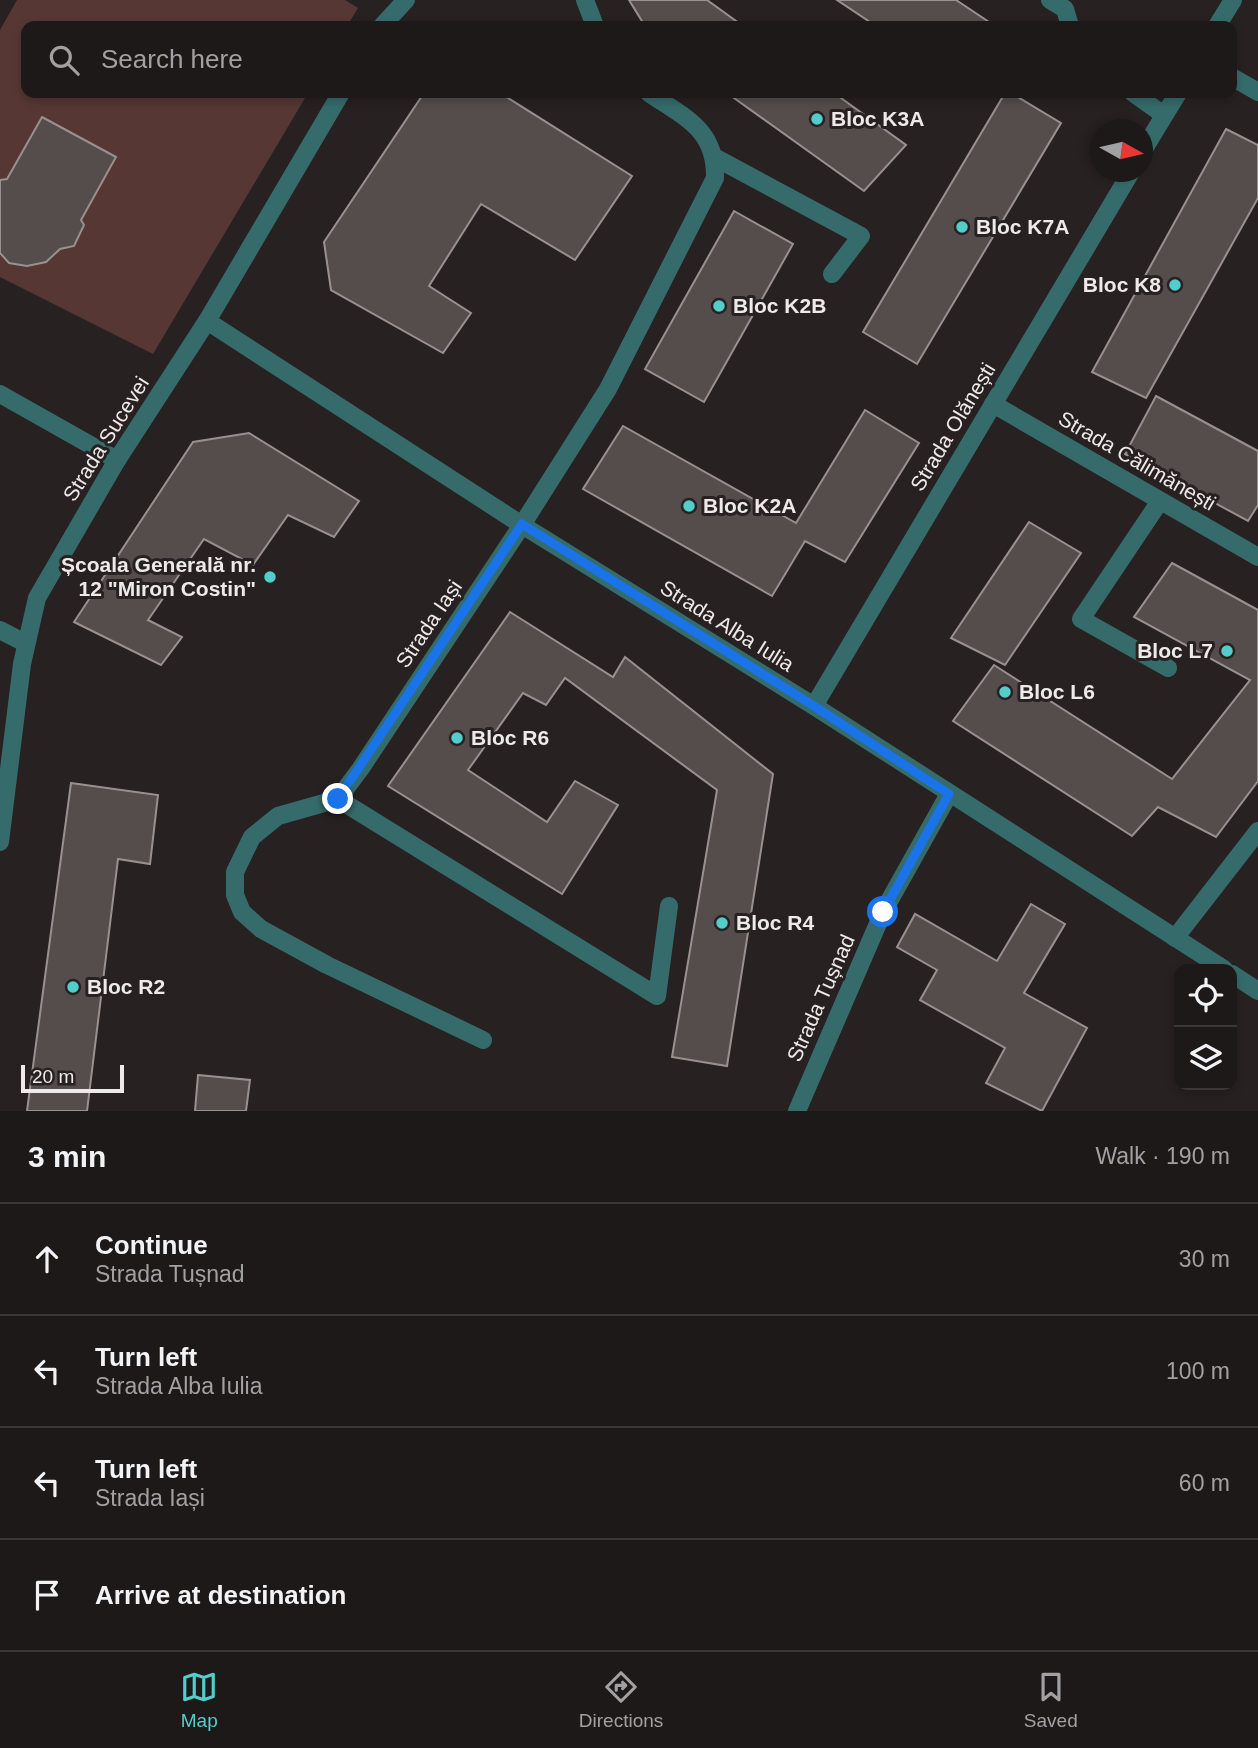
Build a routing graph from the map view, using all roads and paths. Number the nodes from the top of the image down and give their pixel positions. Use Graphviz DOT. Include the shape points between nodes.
graph roads {
  1 [pos="406,0"];
  2 [pos="585,0"];
  3 [pos="1050,0"];
  4 [pos="1233,0"];
  5 [pos="387,21"];
  6 [pos="593,21"];
  7 [pos="1069,21"];
  8 [pos="1220,21"];
  9 [pos="1237,80"];
  10 [pos="1258,92"];
  11 [pos="338,98"];
  12 [pos="656,98"];
  13 [pos="1140,98"];
  14 [pos="1175,98"];
  15 [pos="1164,115"];
  16 [pos="1153,134"];
  17 [pos="716,158"];
  18 [pos="1125,182"];
  19 [pos="832,274"];
  20 [pos="207,321"];
  21 [pos="0,394"];
  22 [pos="993,404"];
  23 [pos="117,460"];
  24 [pos="1160,501"];
  25 [pos="522,524"];
  26 [pos="1258,556"];
  27 [pos="0,629"];
  28 [pos="25,643"];
  29 [pos="1168,668"];
  30 [pos="814,706"];
  31 [pos="949,794"];
  32 [pos="338,799"];
  33 [pos="1258,831"];
  34 [pos="0,842"];
  35 [pos="669,906"];
  36 [pos="1175,938"];
  37 [pos="1216,964"];
  38 [pos="1237,977"];
  39 [pos="1258,991"];
  40 [pos="483,1040"];
  41 [pos="797,1111"];
  1 -- 5 [label="street"];
  2 -- 6 [label="street"];
  3 -- 7 [label="street" via="1065,9"];
  4 -- 8 [label="street"];
  9 -- 10 [label="street"];
  11 -- 20 [label="street, Strada Sucevei"];
  12 -- 17 [label="street" via="708,138"];
  13 -- 15 [label="street"];
  14 -- 15 [label="street"];
  15 -- 16 [label="street"];
  17 -- 19 [label="street" via="861,236"];
  17 -- 25 [label="street, Strada Iași" via="715,178 608,389"];
  18 -- 22 [label="street, Strada Olănești"];
  20 -- 23 [label="street, Strada Sucevei"];
  20 -- 25 [label="street, Strada Alba Iulia"];
  21 -- 23 [label="street"];
  22 -- 24 [label="street, Strada Călimănești"];
  22 -- 30 [label="street, Strada Olănești"];
  23 -- 28 [label="street, Strada Sucevei" via="37,598"];
  24 -- 26 [label="street, Strada Călimănești"];
  24 -- 29 [label="street" via="1081,619"];
  25 -- 30 [label="street, Strada Alba Iulia"];
  25 -- 32 [label="street, Strada Iași"];
  27 -- 28 [label="street"];
  28 -- 34 [label="street, Strada Sucevei"];
  30 -- 31 [label="street, Strada Alba Iulia"];
  31 -- 36 [label="street, Strada Alba Iulia"];
  31 -- 41 [label="street, Strada Tușnad" via="883,912"];
  32 -- 35 [label="street" via="657,996"];
  32 -- 40 [label="street" via="278,816 252,837 235,872 235,895 242,912 261,929 327,965"];
  33 -- 36 [label="street"];
  36 -- 37 [label="street, Strada Alba Iulia"];
  38 -- 39 [label="street"];
}
